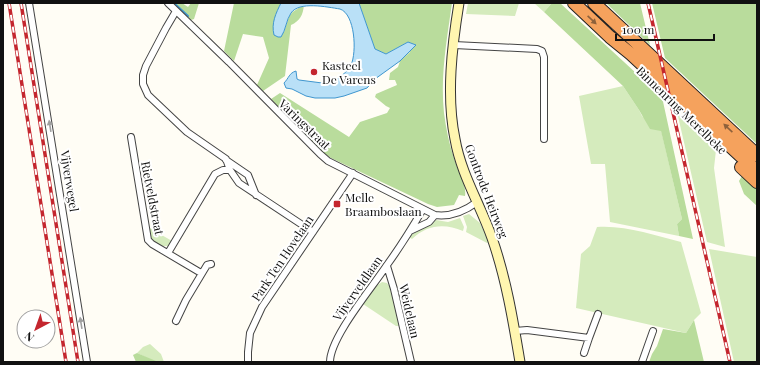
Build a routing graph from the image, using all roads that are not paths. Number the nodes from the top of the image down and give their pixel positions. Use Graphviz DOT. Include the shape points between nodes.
graph roads {
  1 [pos="29,3"];
  2 [pos="168,3"];
  3 [pos="459,3"];
  4 [pos="574,3"];
  5 [pos="594,3"];
  6 [pos="176,12"];
  7 [pos="610,37"];
  8 [pos="454,45"];
  9 [pos="131,137"];
  10 [pos="544,139"];
  11 [pos="757,155"];
  12 [pos="226,159"];
  13 [pos="230,170"];
  14 [pos="757,171"];
  15 [pos="353,173"];
  16 [pos="757,182"];
  17 [pos="256,195"];
  18 [pos="477,202"];
  19 [pos="423,209"];
  20 [pos="435,215"];
  21 [pos="410,231"];
  22 [pos="312,232"];
  23 [pos="168,253"];
  24 [pos="211,264"];
  25 [pos="387,266"];
  26 [pos="201,273"];
  27 [pos="598,314"];
  28 [pos="176,321"];
  29 [pos="514,331"];
  30 [pos="652,332"];
  31 [pos="588,338"];
  32 [pos="584,353"];
  33 [pos="87,362"];
  34 [pos="248,362"];
  35 [pos="330,362"];
  36 [pos="410,362"];
  37 [pos="520,362"];
  38 [pos="642,362"];
  33 -- 1 [label="street, Vijverwegel, one-way"];
  2 -- 6 [label="street, Varingstraat"];
  3 -- 8 [label="street, Gontrode Heirweg"];
  4 -- 7 [label="highway, one-way"];
  11 -- 5 [label="highway, one-way"];
  6 -- 12 [label="street" via="146,66 143,84 148,95 183,128"];
  6 -- 15 [label="street, Varingstraat" via="320,154 328,161"];
  7 -- 14 [label="highway"];
  7 -- 16 [label="highway, Binnenring Merelbeke" via="628,58"];
  8 -- 10 [label="street" via="542,51"];
  8 -- 18 [label="street, Gontrode Heirweg" via="450,98 452,120 457,150"];
  9 -- 23 [label="street, Rietveldstraat" via="148,240"];
  12 -- 13 [label="street"];
  12 -- 17 [label="street" via="248,175"];
  13 -- 17 [label="street" via="239,183"];
  13 -- 23 [label="street, Rietveldstraat" via="216,174"];
  15 -- 19 [label="street, Varingstraat"];
  15 -- 22 [label="street, Park Ten Hovelaan"];
  17 -- 22 [label="street"];
  18 -- 20 [label="street" via="452,215"];
  18 -- 29 [label="street, Gontrode Heirweg" via="500,262"];
  19 -- 20 [label="street, Varingstraat"];
  19 -- 21 [label="street, Vijverveldlaan"];
  20 -- 21 [label="street" via="429,222"];
  21 -- 25 [label="street, Vijverveldlaan"];
  22 -- 34 [label="street, Park Ten Hovelaan" via="262,307 250,333"];
  23 -- 26 [label="street, Rietveldstraat"];
  24 -- 26 [label="street"];
  25 -- 35 [label="street, Vijverveldlaan" via="339,335 332,349"];
  25 -- 36 [label="street, Weidelaan"];
  26 -- 28 [label="street"];
  27 -- 31 [label="street"];
  29 -- 31 [label="street" via="527,330"];
  29 -- 37 [label="street, Gontrode Heirweg"];
  30 -- 38 [label="street"];
  31 -- 32 [label="street"];
}
